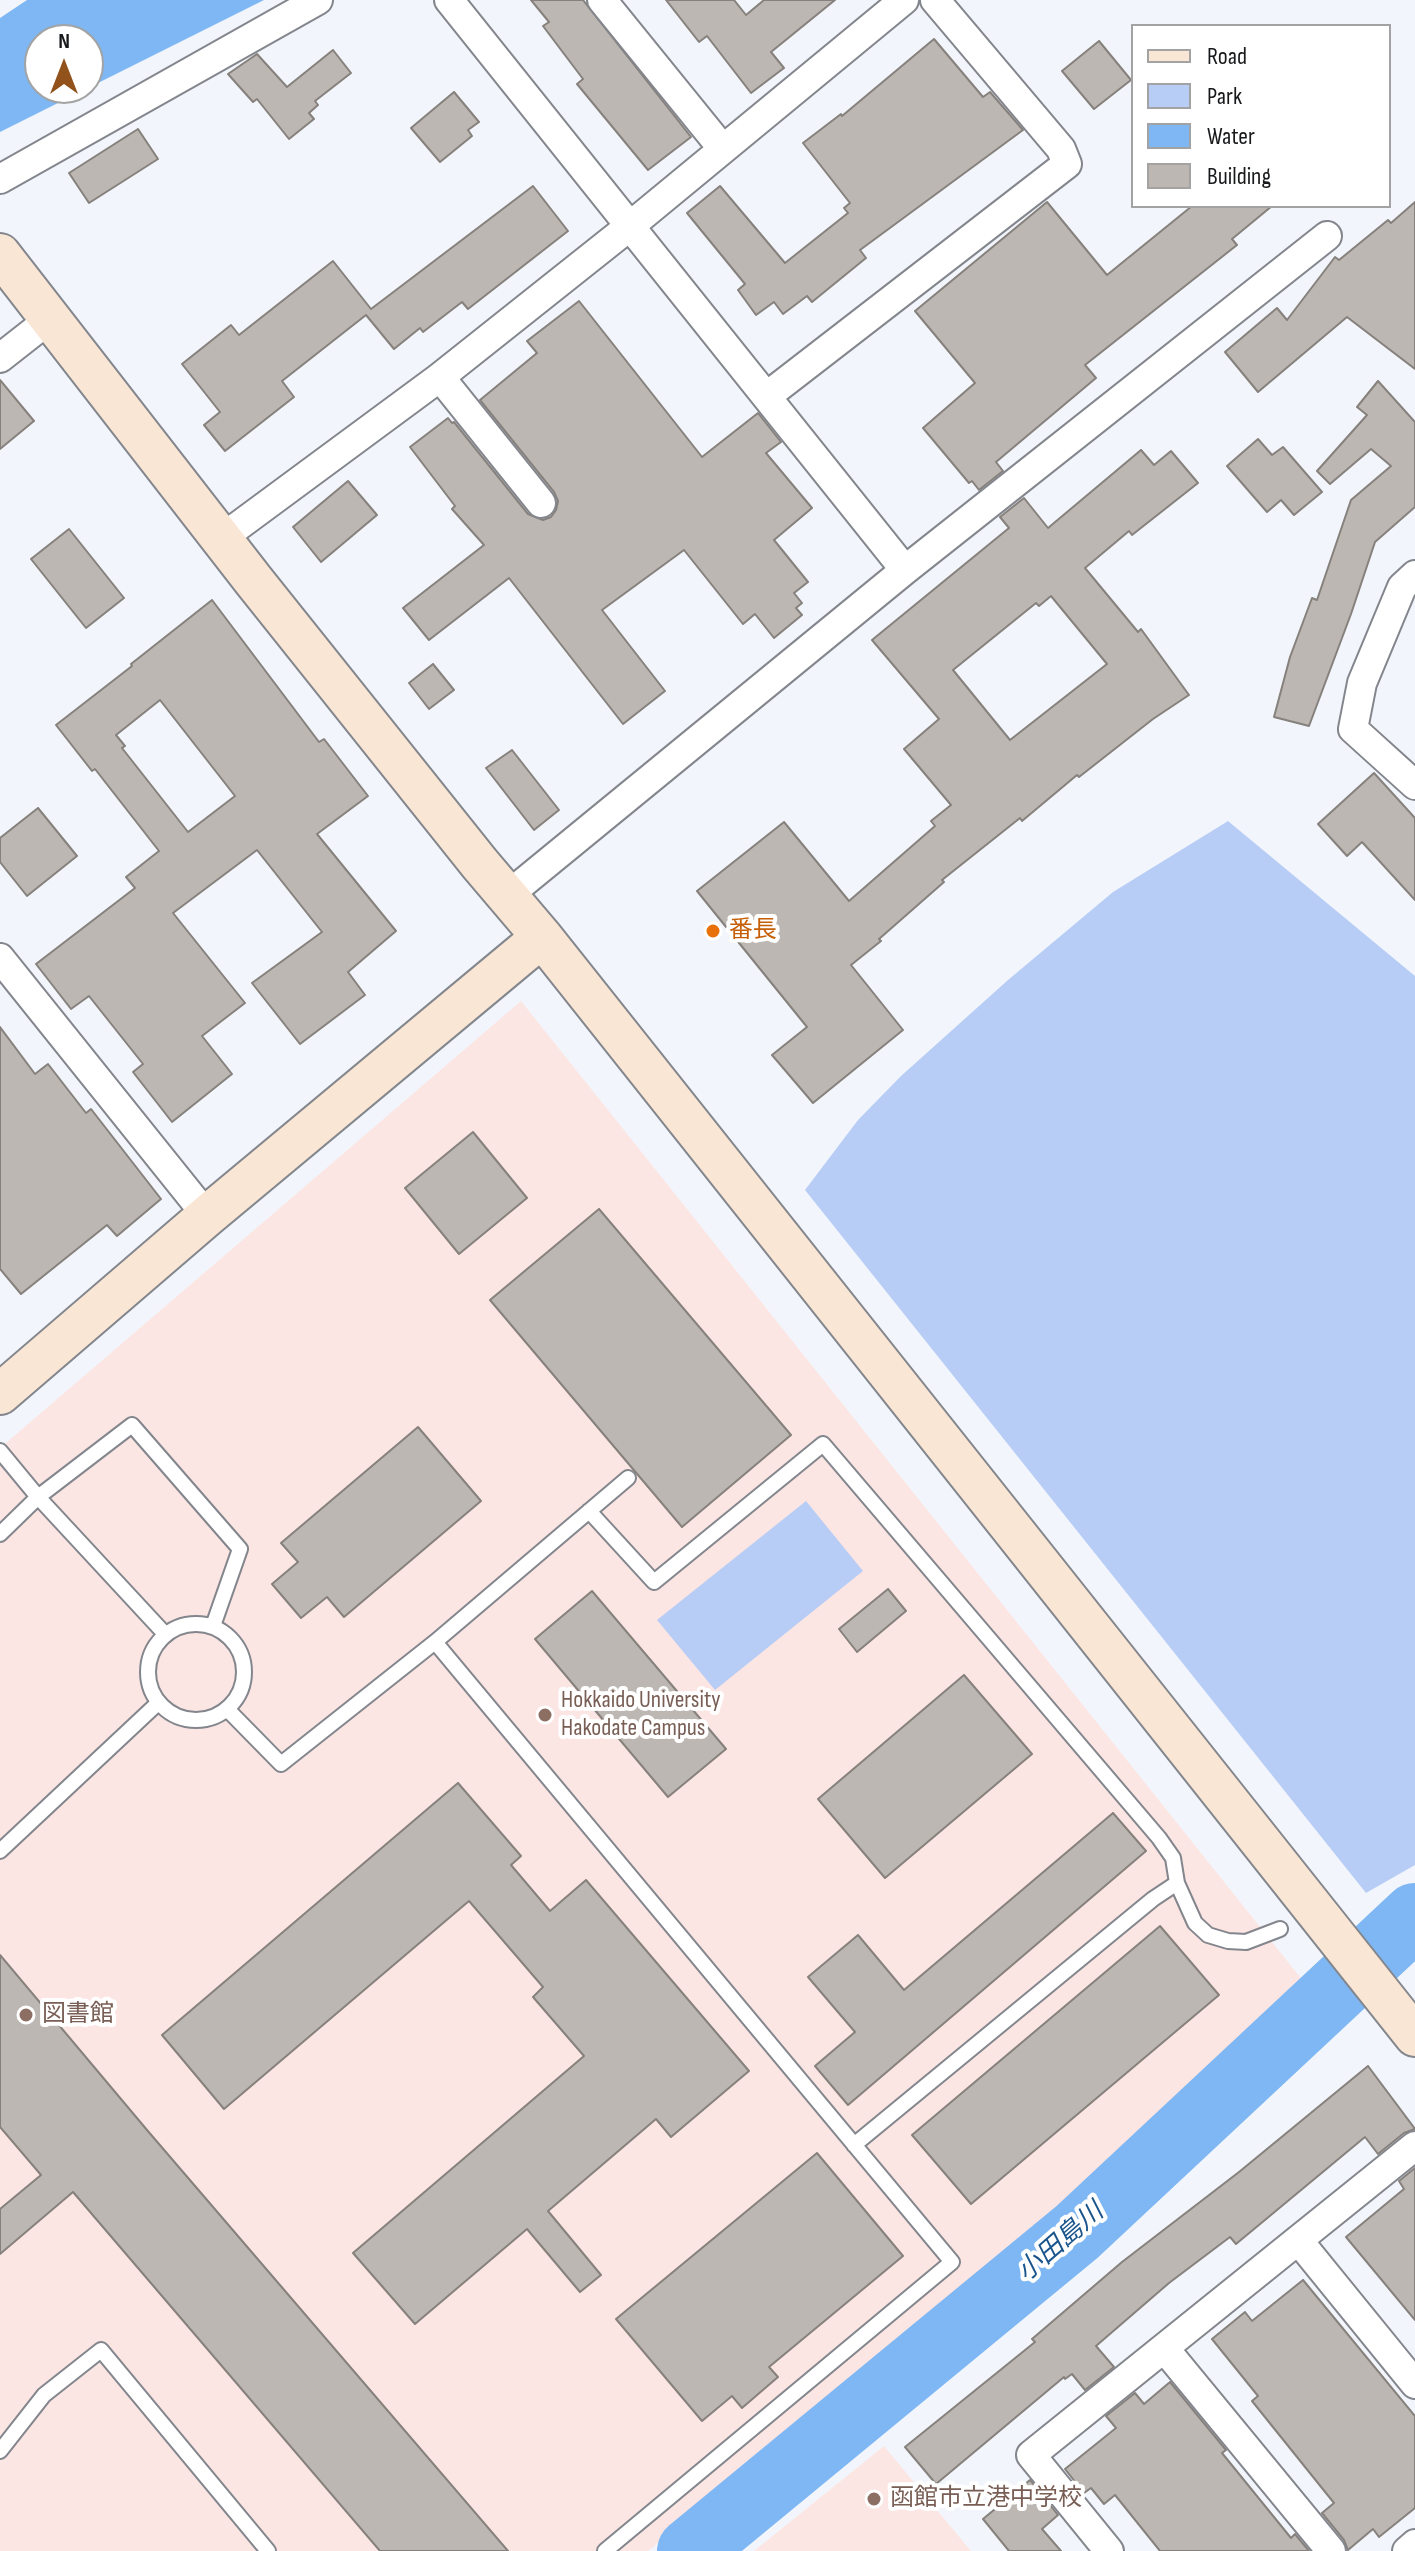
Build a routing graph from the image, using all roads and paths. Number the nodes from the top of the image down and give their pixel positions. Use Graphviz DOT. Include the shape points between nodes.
graph roads {
  1 [pos="318,0"];
  2 [pos="449,0"];
  3 [pos="602,0"];
  4 [pos="904,0"];
  5 [pos="935,0"];
  6 [pos="722,148"];
  7 [pos="0,179"];
  8 [pos="630,226"];
  9 [pos="1327,236"];
  10 [pos="0,254"];
  11 [pos="51,318"];
  12 [pos="0,358"];
  13 [pos="440,377"];
  14 [pos="767,396"];
  15 [pos="541,503"];
  16 [pos="222,538"];
  17 [pos="905,570"];
  18 [pos="1415,575"];
  19 [pos="1415,785"];
  20 [pos="507,896"];
  21 [pos="542,937"];
  22 [pos="0,958"];
  23 [pos="207,1216"];
  24 [pos="0,1394"];
  25 [pos="0,1451"];
  26 [pos="628,1478"];
  27 [pos="38,1497"];
  28 [pos="589,1511"];
  29 [pos="0,1534"];
  30 [pos="213,1626"];
  31 [pos="165,1634"];
  32 [pos="435,1642"];
  33 [pos="158,1703"];
  34 [pos="227,1709"];
  35 [pos="0,1851"];
  36 [pos="1177,1883"];
  37 [pos="1280,1929"];
  38 [pos="1402,1990"];
  39 [pos="1415,2036"];
  40 [pos="854,2145"];
  41 [pos="1415,2146"];
  42 [pos="1298,2240"];
  43 [pos="1164,2348"];
  44 [pos="1415,2384"];
  45 [pos="0,2451"];
  46 [pos="1415,2544"];
  47 [pos="268,2551"];
  48 [pos="605,2551"];
  49 [pos="1109,2551"];
  50 [pos="1331,2551"];
  51 [pos="1407,2551"];
  1 -- 7 [label="street"];
  2 -- 8 [label="street"];
  3 -- 6 [label="street"];
  4 -- 6 [label="street"];
  5 -- 14 [label="street" via="1061,149 1067,164"];
  6 -- 8 [label="street"];
  8 -- 13 [label="street"];
  8 -- 14 [label="street"];
  9 -- 17 [label="street"];
  10 -- 11 [label="street"];
  11 -- 12 [label="street"];
  11 -- 16 [label="street"];
  13 -- 15 [label="street"];
  13 -- 16 [label="street"];
  14 -- 17 [label="street"];
  16 -- 20 [label="street"];
  17 -- 20 [label="street"];
  18 -- 19 [label="street" via="1402,587 1362,683 1353,729"];
  20 -- 21 [label="street"];
  21 -- 23 [label="street"];
  21 -- 38 [label="street" via="1332,1930"];
  22 -- 23 [label="street"];
  23 -- 24 [label="street"];
  25 -- 27 [label="lane"];
  26 -- 28 [label="lane"];
  27 -- 29 [label="lane"];
  27 -- 30 [label="lane" via="132,1425 240,1549"];
  27 -- 31 [label="lane"];
  28 -- 32 [label="lane"];
  28 -- 36 [label="lane" via="654,1582 823,1444 1159,1838 1173,1858"];
  30 -- 31 [label="lane" via="188,1624"];
  30 -- 34 [label="lane" via="233,1641 244,1664 238,1696"];
  31 -- 33 [label="lane" via="148,1660 150,1690"];
  32 -- 34 [label="lane" via="281,1764"];
  32 -- 40 [label="lane"];
  33 -- 34 [label="lane" via="183,1719 214,1717"];
  33 -- 35 [label="lane"];
  36 -- 37 [label="lane" via="1195,1923 1208,1935 1246,1942"];
  36 -- 40 [label="lane"];
  38 -- 39 [label="street"];
  40 -- 48 [label="lane" via="952,2262"];
  41 -- 42 [label="street"];
  42 -- 43 [label="street"];
  42 -- 44 [label="street"];
  43 -- 49 [label="street" via="1031,2455"];
  43 -- 50 [label="street"];
  45 -- 47 [label="lane" via="44,2395 101,2350"];
  46 -- 51 [label="street"];
}
